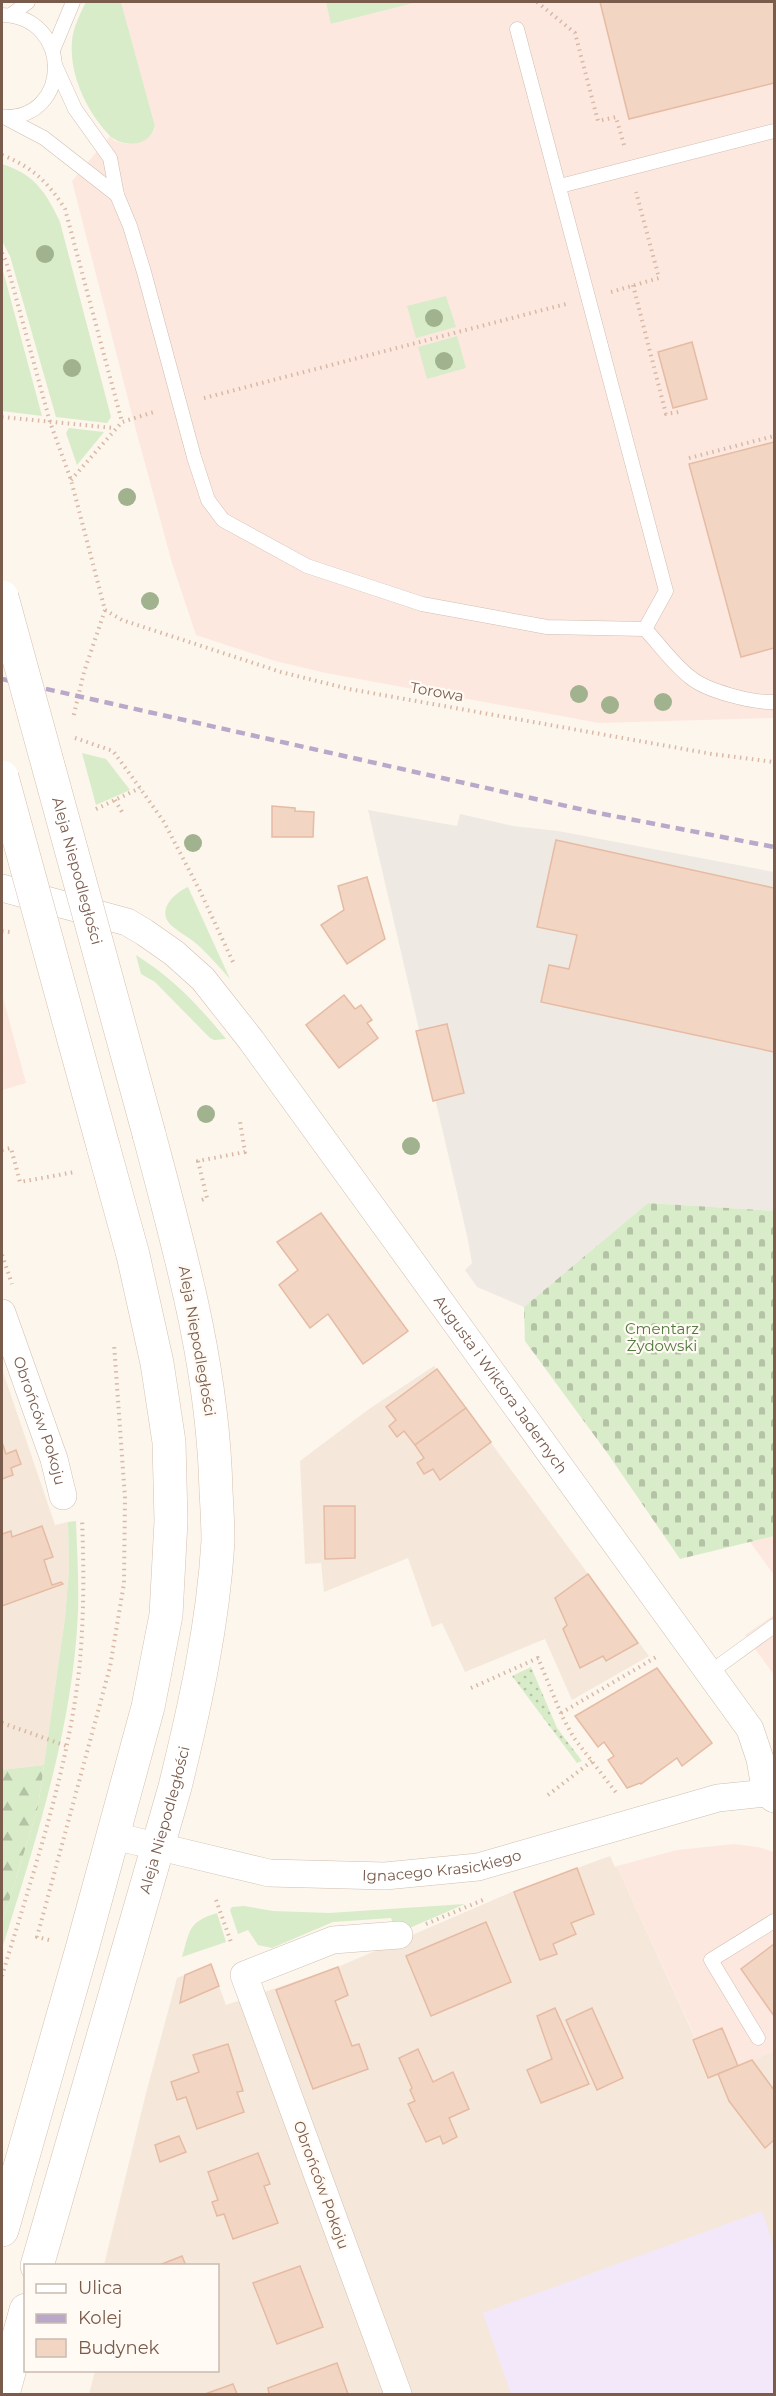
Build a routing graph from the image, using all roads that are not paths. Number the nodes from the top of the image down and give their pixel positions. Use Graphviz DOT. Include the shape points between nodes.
graph roads {
  1 [pos="28,2"];
  2 [pos="73,2"];
  3 [pos="6,15"];
  4 [pos="517,29"];
  5 [pos="53,50"];
  6 [pos="55,64"];
  7 [pos="3,117"];
  8 [pos="774,131"];
  9 [pos="560,186"];
  10 [pos="117,195"];
  11 [pos="2,597"];
  12 [pos="645,629"];
  13 [pos="774,702"];
  14 [pos="2,777"];
  15 [pos="2,888"];
  16 [pos="2,1313"];
  17 [pos="72,1502"];
  18 [pos="774,1626"];
  19 [pos="709,1673"];
  20 [pos="770,1796"];
  21 [pos="114,1836"];
  22 [pos="158,1848"];
  23 [pos="774,1921"];
  24 [pos="399,1935"];
  25 [pos="758,2038"];
  26 [pos="2,2230"];
  27 [pos="37,2264"];
  28 [pos="24,2317"];
  29 [pos="3,2394"];
  30 [pos="398,2394"];
  1 -- 3 [label="lane"];
  2 -- 5 [label="lane"];
  3 -- 5 [label="lane" via="28,21 39,29"];
  4 -- 9 [label="lane"];
  5 -- 6 [label="lane"];
  6 -- 7 [label="lane" via="53,81 41,104 21,117"];
  6 -- 10 [label="lane" via="75,109 110,158"];
  7 -- 10 [label="lane" via="44,138"];
  8 -- 9 [label="lane"];
  9 -- 12 [label="lane" via="666,591"];
  10 -- 12 [label="lane" via="141,263 208,500 223,520 307,566 422,604 547,627"];
  11 -- 22 [label="street, Aleja Niepodległości, bridge" via="192,1296 207,1377 218,1540 210,1625 195,1708"];
  12 -- 13 [label="lane" via="691,679 717,690"];
  14 -- 21 [label="street, bridge" via="133,1255 157,1363 169,1442 171,1521 166,1615 148,1707"];
  15 -- 19 [label="street, Augusta i Wiktora Jadernych" via="127,922 203,979"];
  16 -- 17 [label="street, Obrońców Pokoju"];
  18 -- 19 [label="lane"];
  19 -- 20 [label="street, Augusta i Wiktora Jadernych" via="750,1729"];
  20 -- 22 [label="street, Ignacego Krasickiego" via="718,1798 478,1867 385,1876 269,1873"];
  21 -- 22 [label="street, Ignacego Krasickiego"];
  21 -- 26 [label="street"];
  22 -- 27 [label="street, Aleja Niepodległości"];
  23 -- 25 [label="lane" via="711,1960"];
  24 -- 30 [label="street, Obrońców Pokoju" via="333,1940 244,1975"];
  28 -- 29 [label="street"];
}
